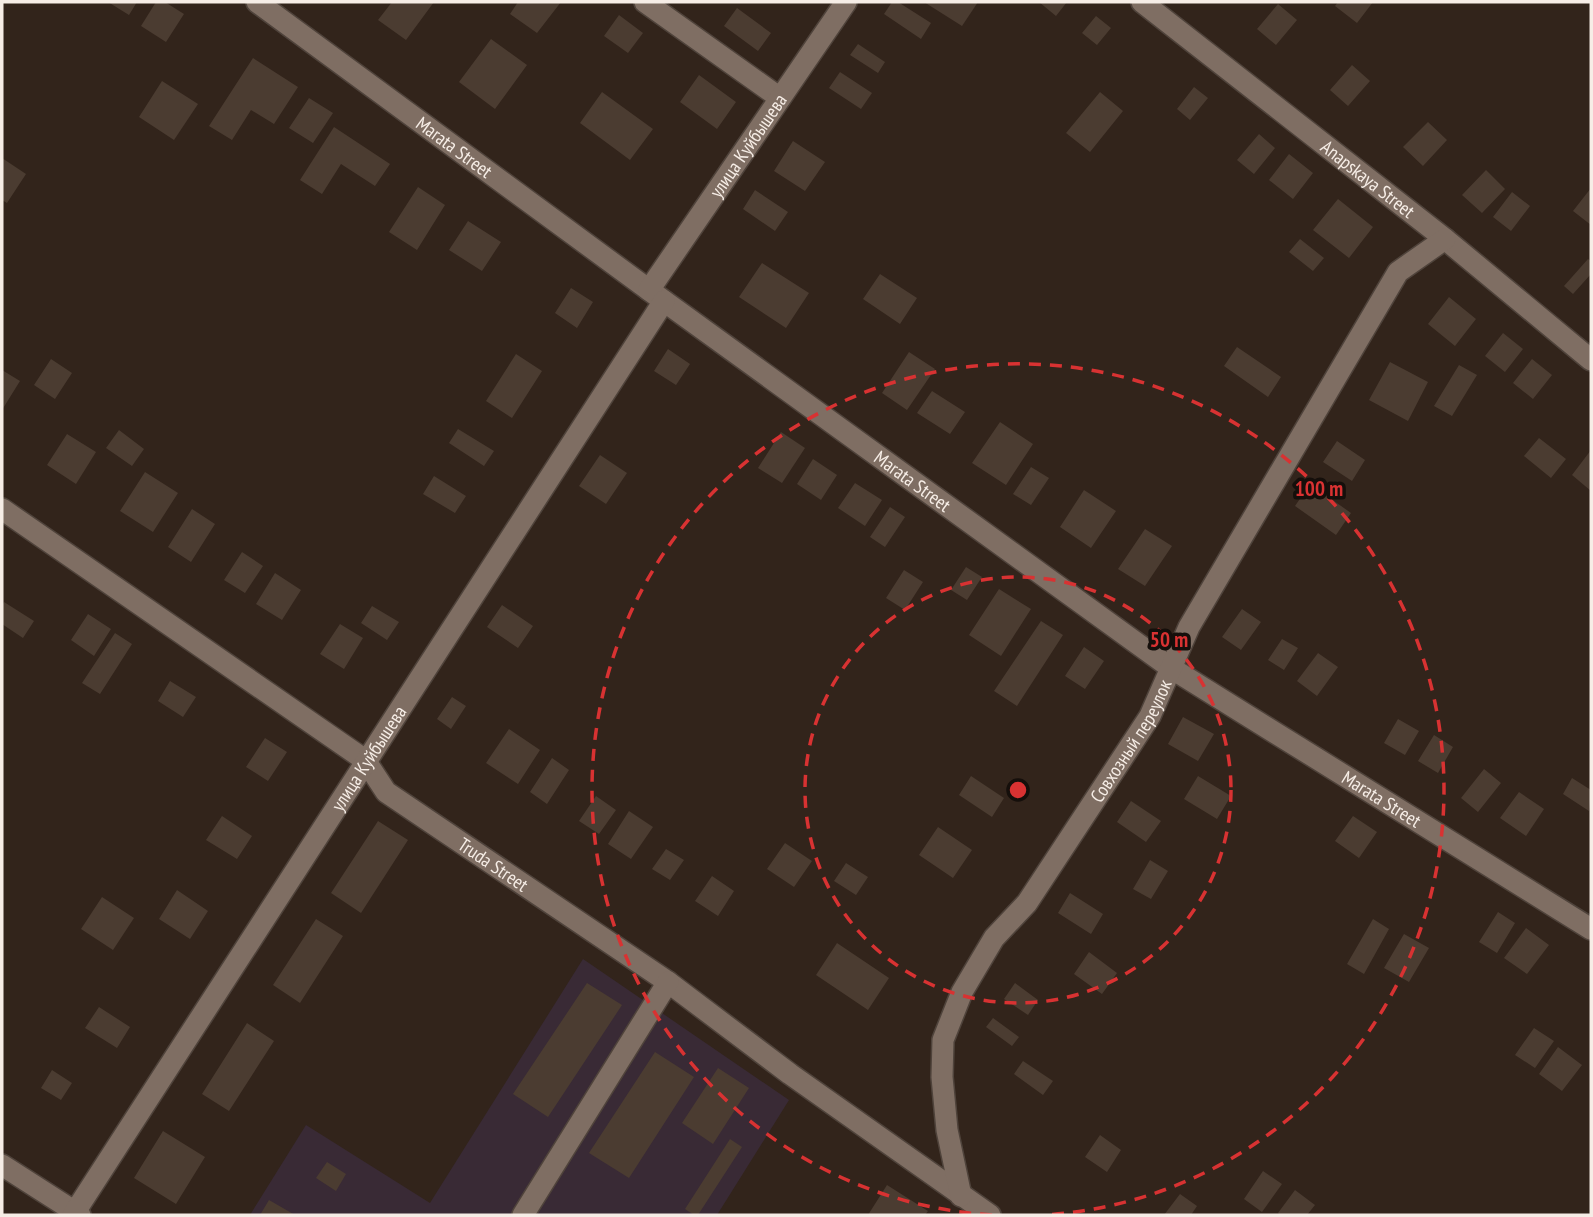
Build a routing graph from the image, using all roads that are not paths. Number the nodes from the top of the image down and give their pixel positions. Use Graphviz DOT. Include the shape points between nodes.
graph roads {
  1 [pos="257,2"];
  2 [pos="645,2"];
  3 [pos="846,2"];
  4 [pos="1142,2"];
  5 [pos="780,99"];
  6 [pos="1445,239"];
  7 [pos="656,295"];
  8 [pos="1591,360"];
  9 [pos="2,509"];
  10 [pos="1171,668"];
  11 [pos="365,760"];
  12 [pos="1591,929"];
  13 [pos="668,982"];
  14 [pos="2,1165"];
  15 [pos="961,1196"];
  16 [pos="76,1214"];
  17 [pos="523,1215"];
  18 [pos="990,1215"];
  1 -- 7 [label="street, Marata Street"];
  2 -- 5 [label="street"];
  3 -- 5 [label="street, улица Куйбышева"];
  4 -- 6 [label="street, Anapskaya Street"];
  5 -- 7 [label="street, улица Куйбышева"];
  6 -- 8 [label="street, Anapskaya Street"];
  6 -- 10 [label="street, Совхозный переулок" via="1398,272 1189,627"];
  7 -- 10 [label="street, Marata Street"];
  7 -- 11 [label="street, улица Куйбышева"];
  9 -- 11 [label="street, Truda Street"];
  10 -- 12 [label="street, Marata Street"];
  10 -- 15 [label="street, Совхозный переулок" via="1143,728 1027,903 994,938 961,992 943,1040 942,1077"];
  11 -- 13 [label="street, Truda Street" via="386,792"];
  11 -- 16 [label="street, улица Куйбышева"];
  13 -- 15 [label="street, Truda Street"];
  13 -- 17 [label="street"];
  14 -- 16 [label="street"];
  15 -- 18 [label="street, Truda Street"];
}
